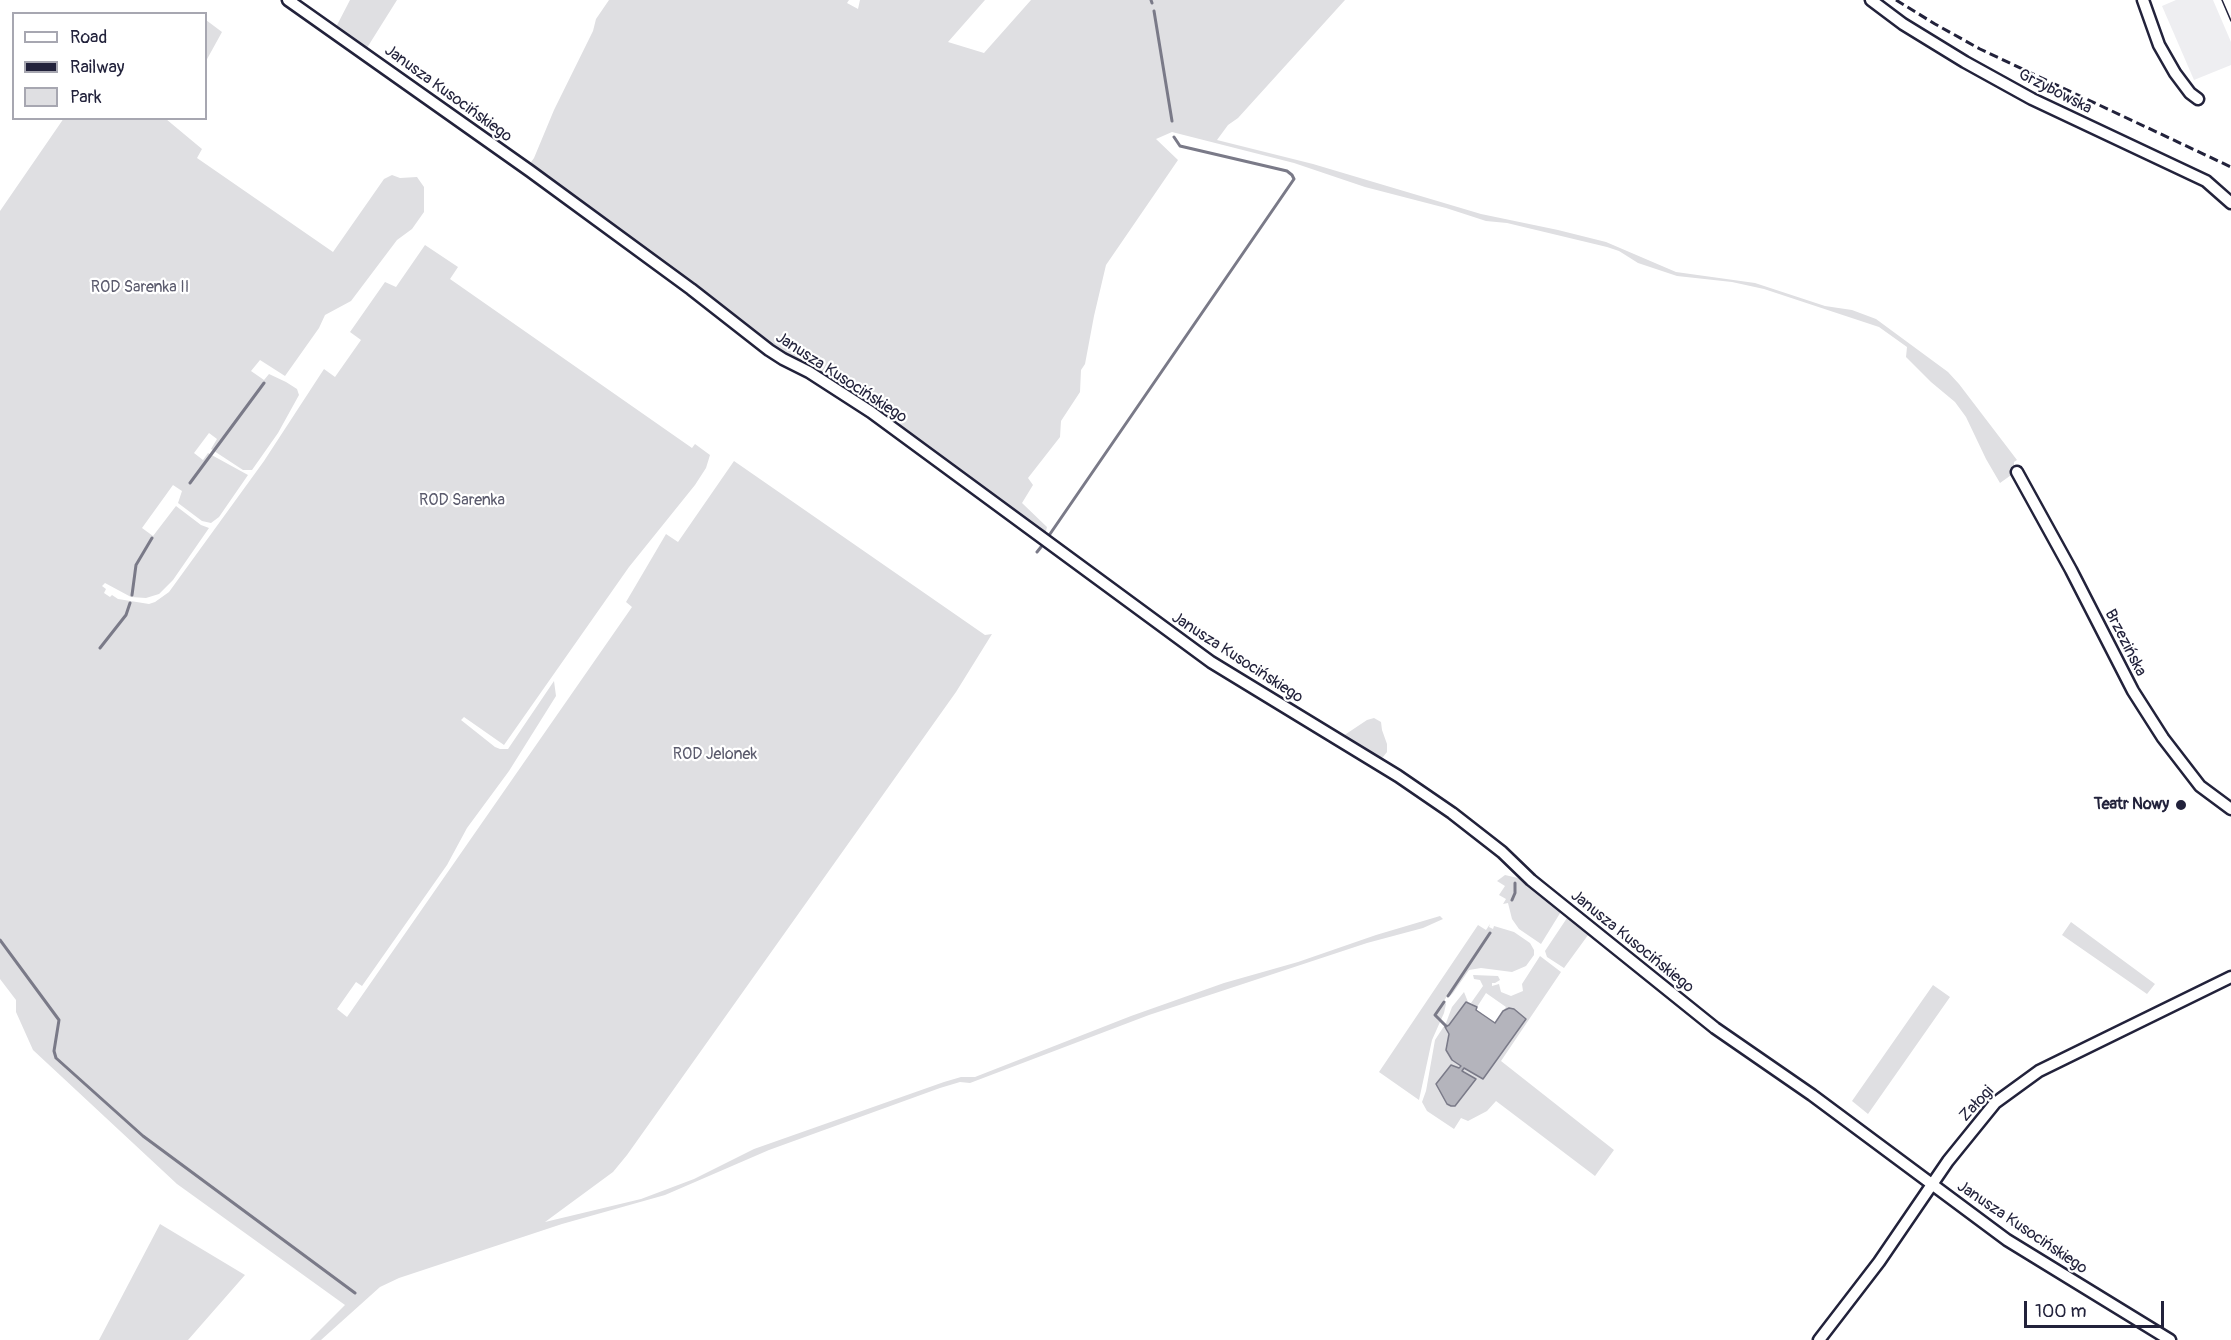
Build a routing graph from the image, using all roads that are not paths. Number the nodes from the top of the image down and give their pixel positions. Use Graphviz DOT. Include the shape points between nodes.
graph roads {
  1 [pos="288,0"];
  2 [pos="1871,0"];
  3 [pos="2144,0"];
  4 [pos="2198,99"];
  5 [pos="2230,203"];
  6 [pos="2017,472"];
  7 [pos="2231,809"];
  8 [pos="2231,977"];
  9 [pos="1933,1183"];
  10 [pos="1819,1340"];
  11 [pos="2170,1340"];
  1 -- 9 [label="street, Janusza Kusocińskiego" via="530,171 769,350 871,412 1210,662 1452,813 1715,1028"];
  2 -- 5 [label="street, Grzybowska" via="1965,62 2032,99 2206,181"];
  3 -- 4 [label="street" via="2159,45 2175,73"];
  6 -- 7 [label="street, Brzezińska" via="2133,691 2200,786"];
  8 -- 9 [label="street, Załogi" via="2039,1071 2014,1088 1995,1103"];
  9 -- 10 [label="street, Załogi"];
  9 -- 11 [label="street, Janusza Kusocińskiego" via="2007,1240"];
}
